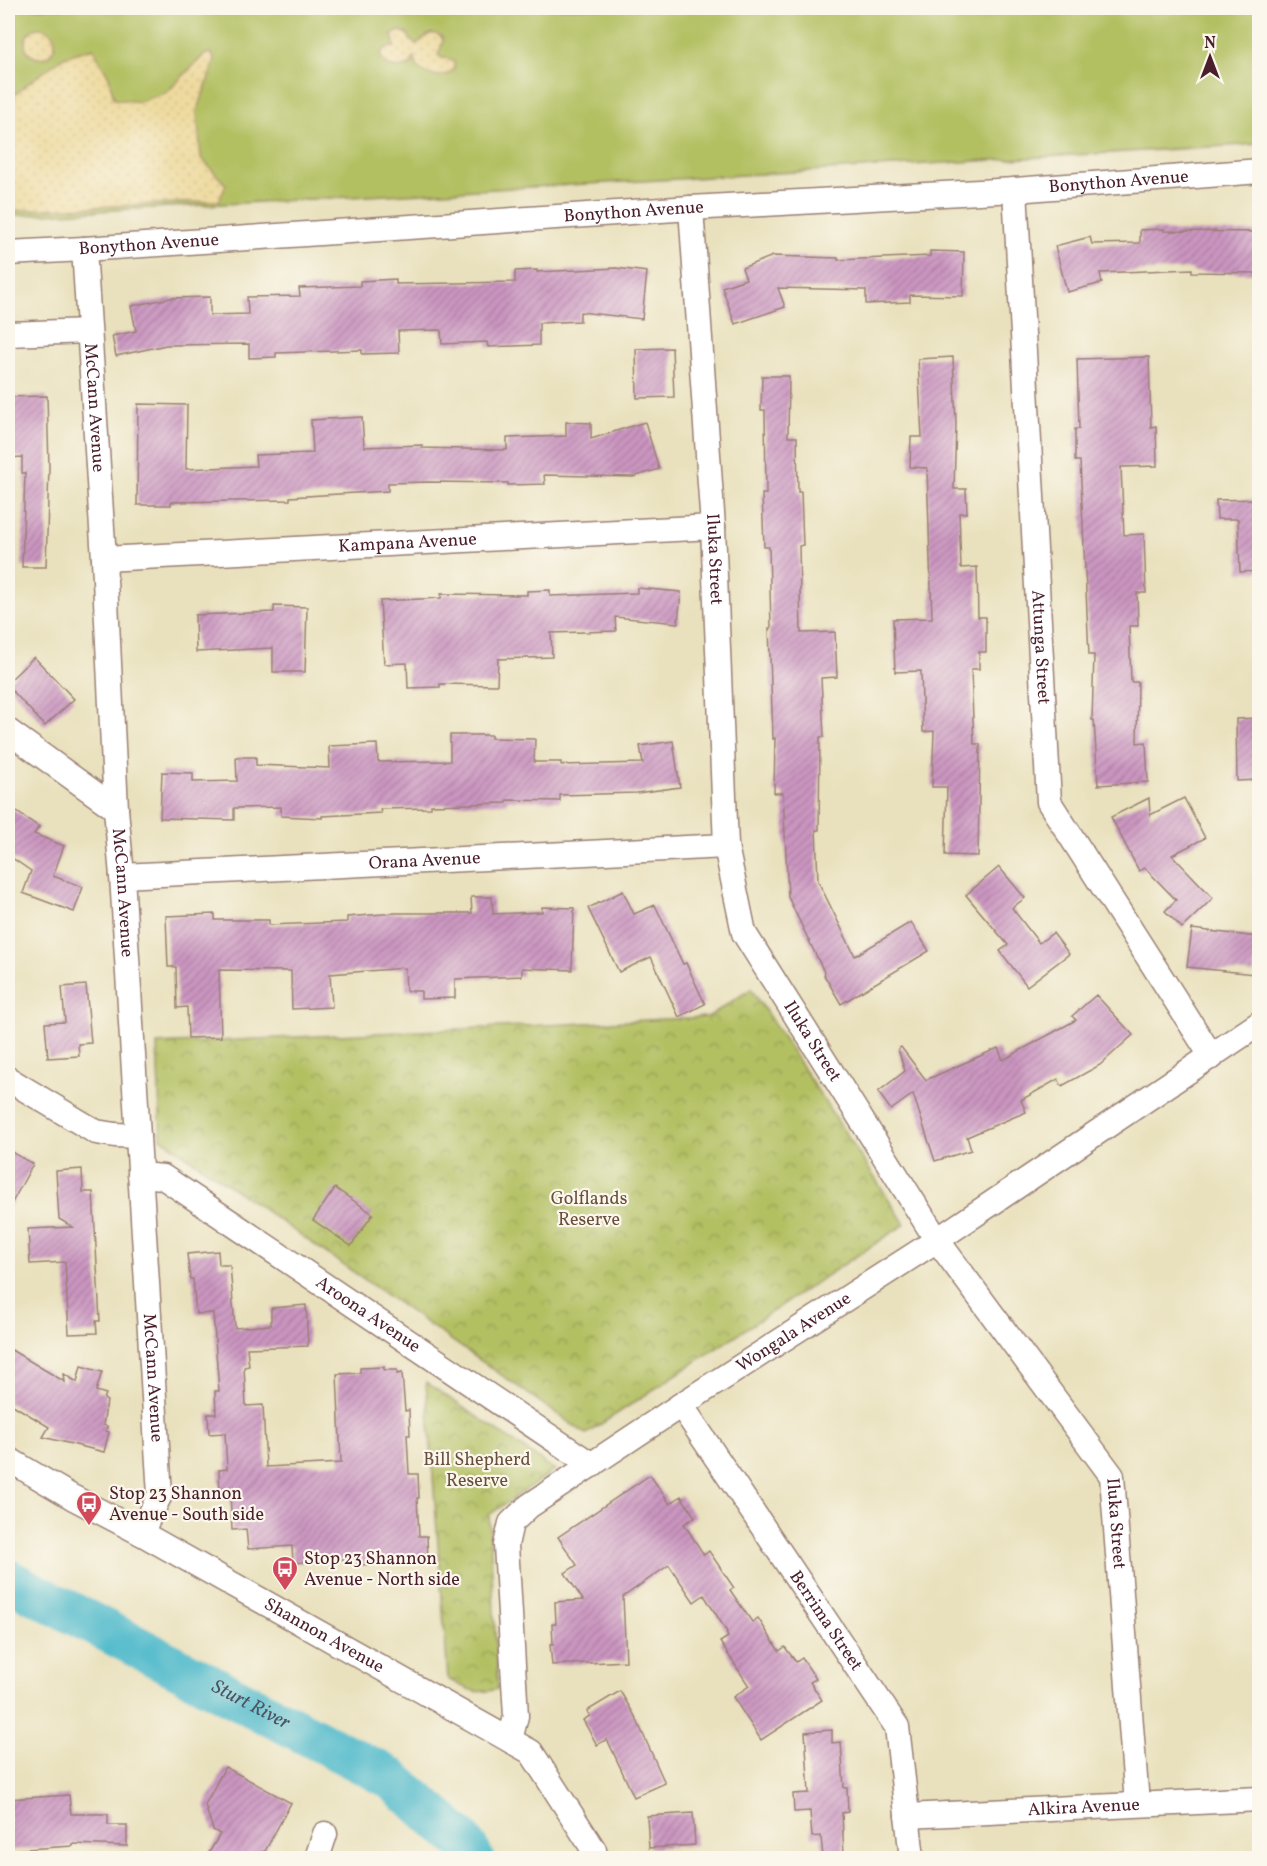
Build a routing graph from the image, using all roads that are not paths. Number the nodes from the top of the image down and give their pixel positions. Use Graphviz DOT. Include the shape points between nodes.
graph roads {
  1 [pos="1260,171"];
  2 [pos="1015,190"];
  3 [pos="691,208"];
  4 [pos="84,249"];
  5 [pos="8,253"];
  6 [pos="89,331"];
  7 [pos="8,334"];
  8 [pos="713,527"];
  9 [pos="104,559"];
  10 [pos="8,731"];
  11 [pos="116,810"];
  12 [pos="726,846"];
  13 [pos="122,876"];
  14 [pos="1260,1023"];
  15 [pos="1212,1057"];
  16 [pos="8,1079"];
  17 [pos="138,1136"];
  18 [pos="140,1175"];
  19 [pos="937,1240"];
  20 [pos="681,1405"];
  21 [pos="8,1459"];
  22 [pos="592,1465"];
  23 [pos="141,1533"];
  24 [pos="510,1740"];
  25 [pos="1260,1799"];
  26 [pos="1137,1804"];
  27 [pos="907,1815"];
  28 [pos="325,1834"];
  29 [pos="317,1858"];
  30 [pos="595,1858"];
  31 [pos="912,1858"];
  1 -- 2 [label="street, Bonython Avenue"];
  2 -- 3 [label="street, Bonython Avenue"];
  2 -- 15 [label="street, Attunga Street" via="1049,802"];
  3 -- 4 [label="street, Bonython Avenue"];
  3 -- 8 [label="street, Iluka Street"];
  4 -- 5 [label="street, Bonython Avenue"];
  4 -- 6 [label="street, McCann Avenue"];
  6 -- 7 [label="street"];
  6 -- 9 [label="street, McCann Avenue"];
  8 -- 9 [label="street, Kampana Avenue"];
  8 -- 12 [label="street, Iluka Street"];
  9 -- 11 [label="street, McCann Avenue"];
  10 -- 11 [label="street"];
  11 -- 13 [label="street, McCann Avenue"];
  12 -- 13 [label="street, Orana Avenue"];
  12 -- 19 [label="street, Iluka Street" via="744,933"];
  13 -- 17 [label="street, McCann Avenue"];
  14 -- 15 [label="street, Wongala Avenue"];
  15 -- 19 [label="street, Wongala Avenue"];
  16 -- 17 [label="street" via="96,1131"];
  17 -- 18 [label="street, McCann Avenue"];
  18 -- 22 [label="street, Aroona Avenue" via="164,1177"];
  18 -- 23 [label="street, McCann Avenue" via="160,1495"];
  19 -- 20 [label="street, Wongala Avenue"];
  19 -- 26 [label="street, Iluka Street" via="1112,1476"];
  20 -- 22 [label="street, Wongala Avenue"];
  20 -- 27 [label="street, Berrima Street" via="897,1727"];
  21 -- 23 [label="street, Shannon Avenue"];
  22 -- 24 [label="street, Wongala Avenue" via="529,1506 511,1523 506,1545 516,1716"];
  23 -- 24 [label="street, Shannon Avenue"];
  24 -- 30 [label="street, Shannon Avenue" via="531,1752 594,1850"];
  25 -- 26 [label="street, Alkira Avenue"];
  26 -- 27 [label="street, Alkira Avenue"];
  27 -- 31 [label="street, Berrima Street"];
  28 -- 29 [label="street"];
}
